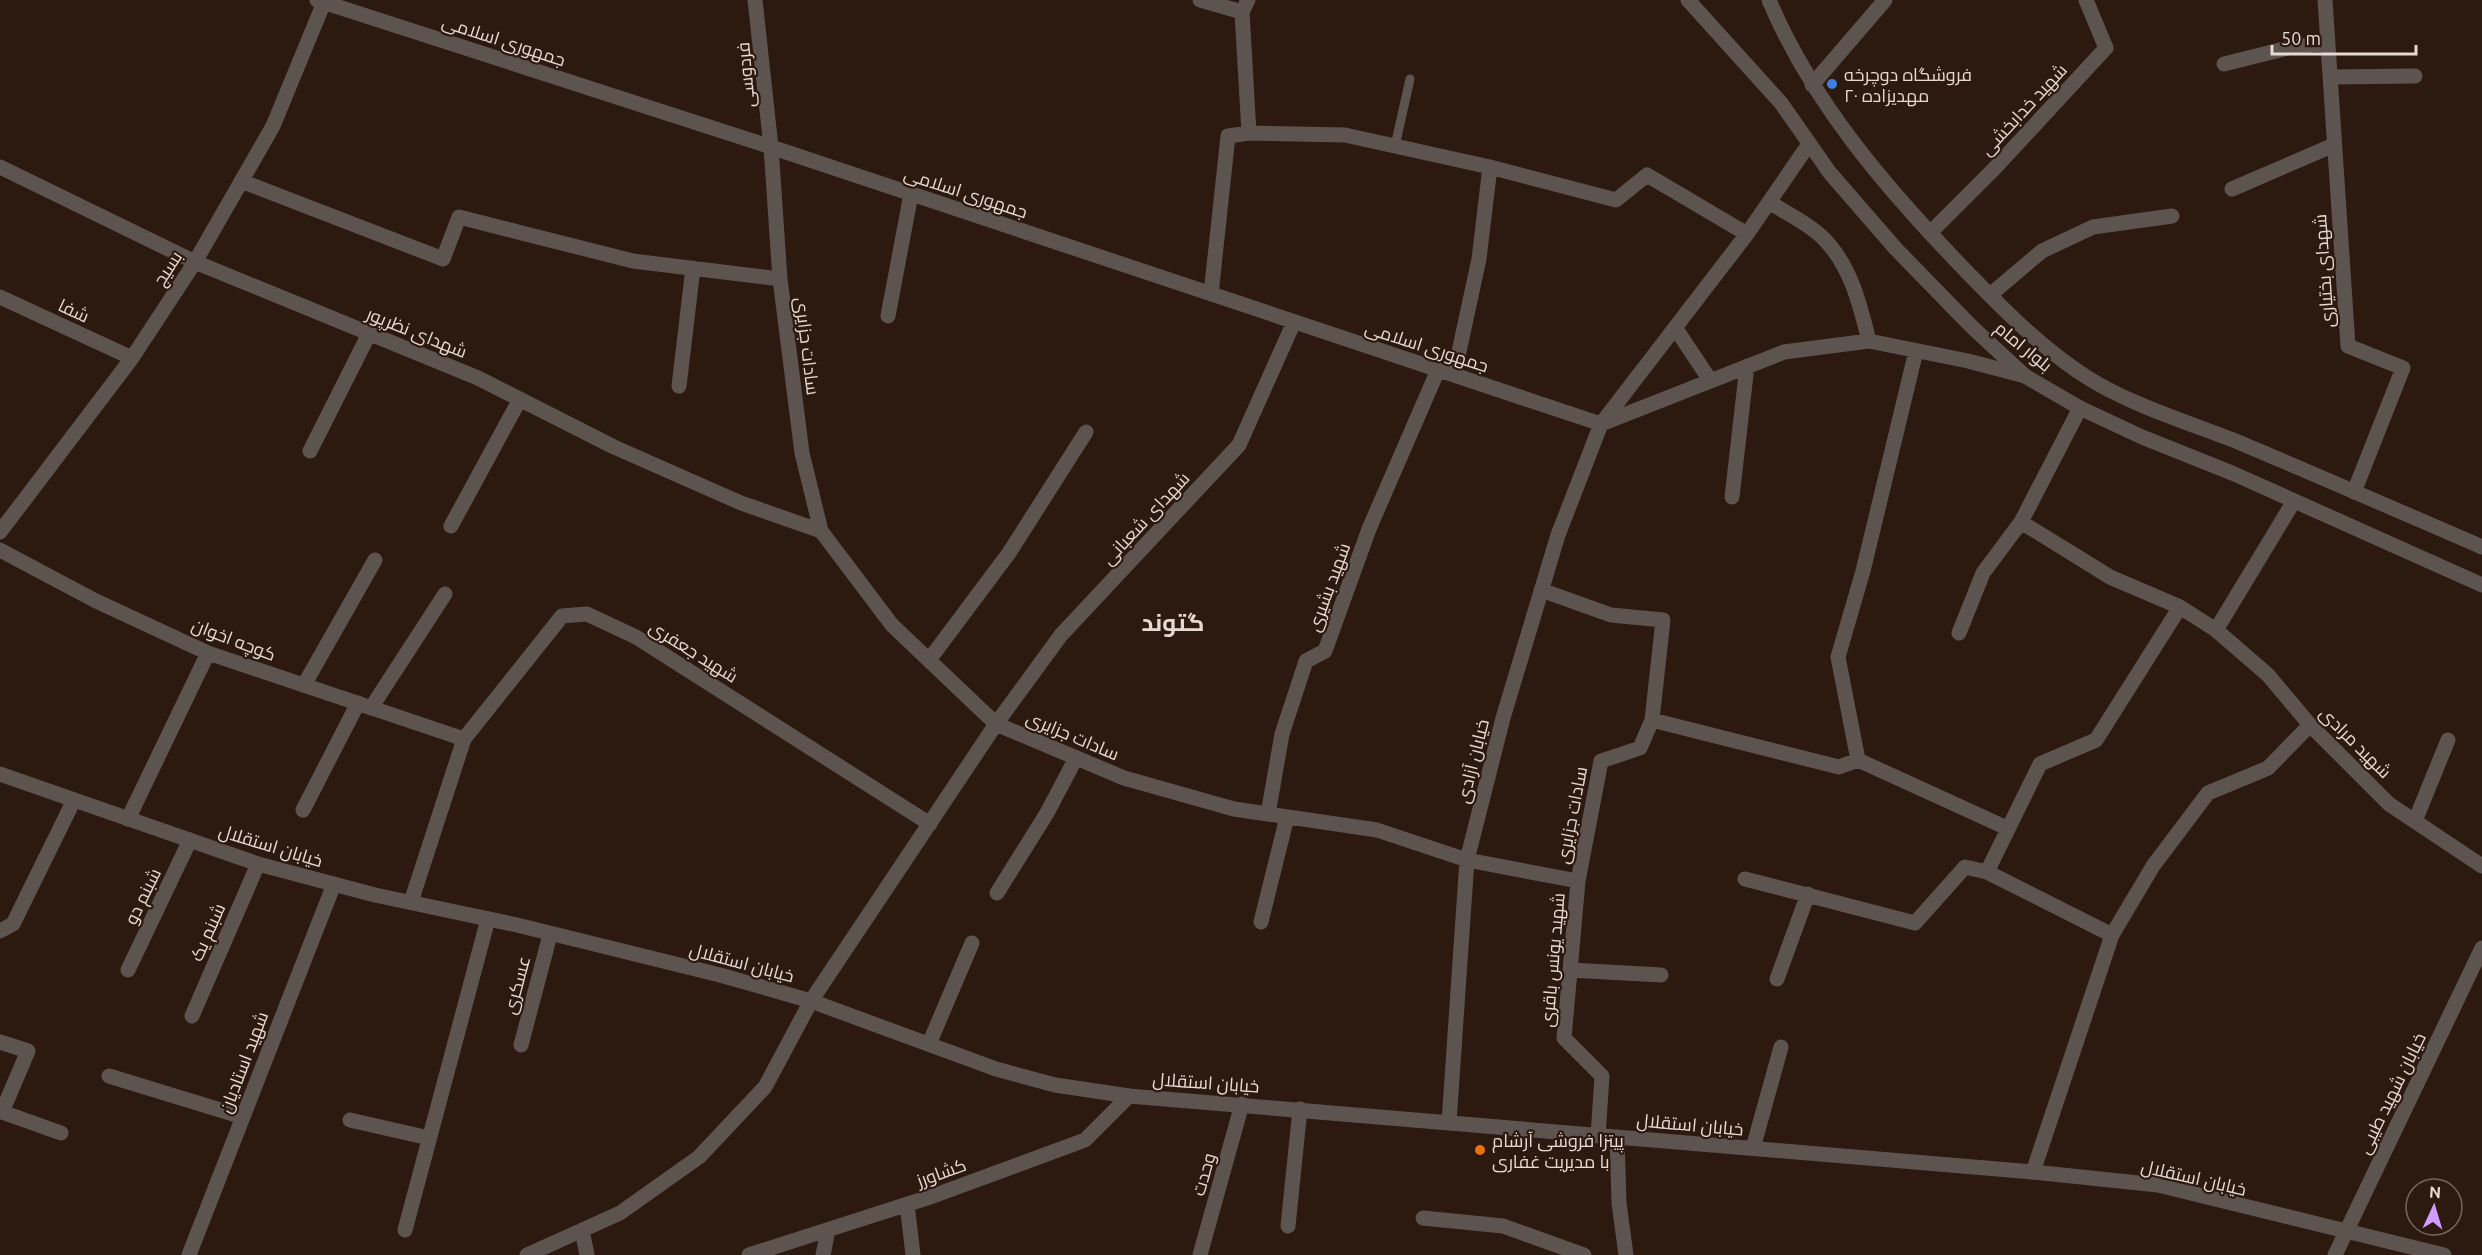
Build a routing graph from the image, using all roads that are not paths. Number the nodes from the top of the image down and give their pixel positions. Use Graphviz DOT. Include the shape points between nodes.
graph roads {
  1 [pos="755,0"];
  2 [pos="1200,0"];
  3 [pos="1688,0"];
  4 [pos="1695,0"];
  5 [pos="1769,0"];
  6 [pos="1885,0"];
  7 [pos="2086,0"];
  8 [pos="2325,0"];
  9 [pos="322,1"];
  10 [pos="1245,6"];
  11 [pos="1709,24"];
  12 [pos="2328,43"];
  13 [pos="2224,64"];
  14 [pos="2415,76"];
  15 [pos="2330,77"];
  16 [pos="1410,79"];
  17 [pos="1812,84"];
  18 [pos="1249,132"];
  19 [pos="1809,144"];
  20 [pos="2334,145"];
  21 [pos="1395,146"];
  22 [pos="771,147"];
  23 [pos="0,167"];
  24 [pos="1490,167"];
  25 [pos="242,181"];
  26 [pos="2232,189"];
  27 [pos="911,194"];
  28 [pos="1769,202"];
  29 [pos="2172,216"];
  30 [pos="1930,233"];
  31 [pos="1747,234"];
  32 [pos="195,262"];
  33 [pos="693,268"];
  34 [pos="780,279"];
  35 [pos="1211,294"];
  36 [pos="1990,296"];
  37 [pos="0,297"];
  38 [pos="888,316"];
  39 [pos="1294,322"];
  40 [pos="1676,329"];
  41 [pos="369,334"];
  42 [pos="1869,341"];
  43 [pos="1916,351"];
  44 [pos="132,358"];
  45 [pos="1747,366"];
  46 [pos="1438,370"];
  47 [pos="1454,375"];
  48 [pos="2025,376"];
  49 [pos="1710,380"];
  50 [pos="679,386"];
  51 [pos="520,399"];
  52 [pos="2080,408"];
  53 [pos="1601,424"];
  54 [pos="1086,432"];
  55 [pos="310,451"];
  56 [pos="2354,492"];
  57 [pos="1732,497"];
  58 [pos="2294,501"];
  59 [pos="2021,522"];
  60 [pos="451,526"];
  61 [pos="821,531"];
  62 [pos="0,532"];
  63 [pos="2482,547"];
  64 [pos="0,550"];
  65 [pos="375,560"];
  66 [pos="2482,585"];
  67 [pos="1541,590"];
  68 [pos="446,594"];
  69 [pos="2180,607"];
  70 [pos="2216,630"];
  71 [pos="1959,633"];
  72 [pos="208,653"];
  73 [pos="929,660"];
  74 [pos="304,685"];
  75 [pos="364,705"];
  76 [pos="1652,720"];
  77 [pos="996,724"];
  78 [pos="2310,725"];
  79 [pos="464,739"];
  80 [pos="2448,740"];
  81 [pos="1076,758"];
  82 [pos="1858,760"];
  83 [pos="0,774"];
  84 [pos="74,800"];
  85 [pos="303,810"];
  86 [pos="1268,814"];
  87 [pos="1287,817"];
  88 [pos="128,819"];
  89 [pos="2415,821"];
  90 [pos="930,824"];
  91 [pos="2007,828"];
  92 [pos="190,840"];
  93 [pos="1467,860"];
  94 [pos="258,864"];
  95 [pos="2482,866"];
  96 [pos="1987,872"];
  97 [pos="1744,879"];
  98 [pos="1578,881"];
  99 [pos="334,884"];
  100 [pos="997,892"];
  101 [pos="1808,894"];
  102 [pos="411,902"];
  103 [pos="488,919"];
  104 [pos="1261,922"];
  105 [pos="0,931"];
  106 [pos="550,934"];
  107 [pos="2112,935"];
  108 [pos="972,943"];
  109 [pos="2482,948"];
  110 [pos="128,970"];
  111 [pos="1570,970"];
  112 [pos="1661,975"];
  113 [pos="1777,979"];
  114 [pos="811,1001"];
  115 [pos="192,1016"];
  116 [pos="0,1042"];
  117 [pos="928,1044"];
  118 [pos="521,1045"];
  119 [pos="1781,1047"];
  120 [pos="110,1076"];
  121 [pos="1130,1096"];
  122 [pos="1242,1104"];
  123 [pos="1300,1109"];
  124 [pos="243,1117"];
  125 [pos="350,1120"];
  126 [pos="1449,1122"];
  127 [pos="61,1133"];
  128 [pos="1598,1136"];
  129 [pos="1617,1137"];
  130 [pos="429,1138"];
  131 [pos="1753,1148"];
  132 [pos="2033,1172"];
  133 [pos="908,1204"];
  134 [pos="1423,1218"];
  135 [pos="1288,1226"];
  136 [pos="405,1230"];
  137 [pos="582,1230"];
  138 [pos="828,1230"];
  139 [pos="2346,1233"];
  140 [pos="189,1255"];
  141 [pos="527,1255"];
  142 [pos="587,1255"];
  143 [pos="749,1255"];
  144 [pos="823,1255"];
  145 [pos="913,1255"];
  146 [pos="1200,1255"];
  147 [pos="1584,1255"];
  148 [pos="1626,1255"];
  149 [pos="2335,1255"];
  150 [pos="2444,1255"];
  1 -- 22 [label="street, فردوسی"];
  2 -- 10 [label="street"];
  3 -- 11 [label="street, بلوار امام"];
  4 -- 11 [label="street"];
  5 -- 17 [label="street, بلوار امام"];
  6 -- 17 [label="street"];
  7 -- 30 [label="street, شهید خدابخشی" via="2106,48"];
  8 -- 12 [label="street, شهدای بختیاری"];
  9 -- 22 [label="street, جمهوری اسلامی"];
  9 -- 25 [label="street, بسیج" via="273,126"];
  10 -- 18 [label="street"];
  11 -- 19 [label="street, بلوار امام" via="1780,103"];
  12 -- 13 [label="street" via="2292,47"];
  12 -- 15 [label="street, شهدای بختیاری"];
  14 -- 15 [label="street"];
  15 -- 20 [label="street, شهدای بختیاری"];
  16 -- 21 [label="lane"];
  17 -- 30 [label="street, بلوار امام" via="1863,156"];
  18 -- 21 [label="street" via="1345,135"];
  18 -- 35 [label="street" via="1228,136"];
  19 -- 28 [label="street"];
  19 -- 48 [label="street, بلوار امام" via="1896,249"];
  20 -- 26 [label="street"];
  20 -- 56 [label="street, شهدای بختیاری" via="2348,346 2403,368"];
  21 -- 24 [label="street"];
  22 -- 27 [label="street, جمهوری اسلامی"];
  22 -- 34 [label="street, سادات جزایری"];
  23 -- 32 [label="street, شهدای نظرپور"];
  24 -- 31 [label="street" via="1616,200 1647,175"];
  24 -- 47 [label="street" via="1479,259"];
  25 -- 32 [label="street, بسیج"];
  25 -- 33 [label="street" via="442,259 459,218 633,261"];
  27 -- 35 [label="street, جمهوری اسلامی"];
  27 -- 38 [label="street"];
  28 -- 31 [label="street"];
  28 -- 42 [label="street" via="1821,236 1843,265 1859,300"];
  29 -- 36 [label="street" via="2093,227 2042,251"];
  30 -- 36 [label="street, بلوار امام"];
  31 -- 40 [label="street"];
  32 -- 41 [label="street, شهدای نظرپور"];
  32 -- 44 [label="street, بسیج"];
  33 -- 34 [label="street"];
  33 -- 50 [label="street"];
  34 -- 61 [label="street, سادات جزایری" via="802,453"];
  35 -- 39 [label="street, جمهوری اسلامی"];
  36 -- 56 [label="street, بلوار امام" via="2048,349 2089,379"];
  37 -- 44 [label="street, شفا"];
  39 -- 46 [label="street, جمهوری اسلامی"];
  39 -- 77 [label="street, شهدای شعبانی" via="1239,445 1061,635"];
  40 -- 49 [label="street"];
  40 -- 53 [label="street"];
  41 -- 51 [label="street, شهدای نظرپور"];
  41 -- 55 [label="street"];
  42 -- 43 [label="street"];
  42 -- 45 [label="street" via="1784,352"];
  43 -- 48 [label="street"];
  43 -- 82 [label="street" via="1838,657"];
  44 -- 62 [label="street, بسیج"];
  45 -- 49 [label="street"];
  45 -- 57 [label="street"];
  46 -- 47 [label="street, جمهوری اسلامی"];
  46 -- 86 [label="street, شهید بشیری" via="1369,529 1325,651 1306,661 1282,734"];
  47 -- 53 [label="street, جمهوری اسلامی"];
  48 -- 52 [label="street, بلوار امام"];
  49 -- 53 [label="street"];
  51 -- 60 [label="street"];
  51 -- 61 [label="street, شهدای نظرپور" via="614,447 741,503"];
  52 -- 58 [label="street, بلوار امام"];
  52 -- 59 [label="street"];
  53 -- 67 [label="street, خیابان آزادی"];
  54 -- 73 [label="street" via="1009,553"];
  56 -- 63 [label="street, بلوار امام"];
  58 -- 66 [label="street, بلوار امام"];
  58 -- 70 [label="street"];
  59 -- 69 [label="street, شهید مرادی" via="2110,577"];
  59 -- 71 [label="street" via="1983,573"];
  61 -- 73 [label="street, سادات جزایری" via="892,625"];
  64 -- 72 [label="street, کوچه اخوان" via="96,601"];
  65 -- 74 [label="street"];
  67 -- 76 [label="street" via="1611,615 1663,620"];
  67 -- 93 [label="street, خیابان آزادی"];
  68 -- 75 [label="street"];
  69 -- 70 [label="street, شهید مرادی"];
  69 -- 91 [label="street" via="2096,740 2040,764"];
  70 -- 78 [label="street, شهید مرادی" via="2268,675"];
  72 -- 74 [label="street, کوچه اخوان"];
  72 -- 88 [label="street"];
  73 -- 77 [label="street, سادات جزایری"];
  74 -- 75 [label="street, کوچه اخوان"];
  75 -- 79 [label="street, کوچه اخوان"];
  75 -- 85 [label="street"];
  76 -- 82 [label="street" via="1839,767"];
  76 -- 98 [label="street, سادات جزایری" via="1640,748 1601,761"];
  77 -- 81 [label="street, سادات جزایری"];
  77 -- 90 [label="street, شهدای شعبانی"];
  78 -- 89 [label="street, شهید مرادی" via="2389,804"];
  78 -- 107 [label="street" via="2268,768 2208,793 2153,866"];
  79 -- 90 [label="street, شهید جعفری" via="562,616 587,614 636,637"];
  79 -- 102 [label="street"];
  80 -- 89 [label="street"];
  81 -- 86 [label="street, سادات جزایری" via="1124,778 1234,809"];
  81 -- 100 [label="street"];
  82 -- 91 [label="street"];
  83 -- 84 [label="street, خیابان استقلال"];
  84 -- 88 [label="street, خیابان استقلال"];
  84 -- 105 [label="street" via="13,924"];
  86 -- 87 [label="street, سادات جزایری"];
  87 -- 93 [label="street, سادات جزایری" via="1377,830"];
  87 -- 104 [label="street"];
  88 -- 92 [label="street, خیابان استقلال"];
  89 -- 95 [label="street, شهید مرادی"];
  90 -- 114 [label="street, شهدای شعبانی"];
  91 -- 96 [label="street"];
  92 -- 94 [label="street, خیابان استقلال"];
  92 -- 110 [label="street, شبنم دو"];
  93 -- 98 [label="street, سادات جزایری"];
  93 -- 126 [label="street, خیابان آزادی"];
  94 -- 99 [label="street, خیابان استقلال"];
  94 -- 115 [label="street, شبنم یک"];
  96 -- 101 [label="street" via="1965,867 1914,923"];
  96 -- 107 [label="street"];
  97 -- 101 [label="street"];
  98 -- 111 [label="street, شهید یونس باقری"];
  99 -- 102 [label="street, خیابان استقلال"];
  99 -- 124 [label="street, شهید استادیان"];
  101 -- 113 [label="street"];
  102 -- 103 [label="street, خیابان استقلال"];
  103 -- 106 [label="street, خیابان استقلال"];
  103 -- 130 [label="street"];
  106 -- 114 [label="street, خیابان استقلال"];
  106 -- 118 [label="street, عسکری"];
  107 -- 132 [label="street"];
  108 -- 117 [label="street"];
  109 -- 139 [label="street, خیابان شهید طیبی"];
  111 -- 112 [label="street"];
  111 -- 128 [label="street, شهید یونس باقری" via="1564,1038 1602,1076"];
  114 -- 117 [label="street, خیابان استقلال"];
  114 -- 137 [label="street" via="765,1087 699,1157 620,1213"];
  116 -- 127 [label="street" via="28,1051 2,1112"];
  117 -- 121 [label="street, خیابان استقلال" via="1055,1085"];
  119 -- 131 [label="street"];
  120 -- 124 [label="street"];
  121 -- 122 [label="street, خیابان استقلال"];
  121 -- 133 [label="street, کشاورز" via="1085,1140"];
  122 -- 123 [label="street, خیابان استقلال"];
  122 -- 146 [label="street, وحدت"];
  123 -- 126 [label="street, خیابان استقلال"];
  123 -- 135 [label="street"];
  124 -- 140 [label="street, شهید استادیان"];
  125 -- 130 [label="street"];
  126 -- 128 [label="street, خیابان استقلال"];
  128 -- 129 [label="street, خیابان استقلال"];
  129 -- 131 [label="street, خیابان استقلال"];
  129 -- 148 [label="street" via="1619,1203"];
  130 -- 136 [label="street"];
  131 -- 132 [label="street, خیابان استقلال"];
  132 -- 139 [label="street, خیابان استقلال" via="2158,1185"];
  133 -- 138 [label="street, کشاورز"];
  133 -- 145 [label="street"];
  134 -- 147 [label="street" via="1503,1226"];
  137 -- 141 [label="street"];
  137 -- 142 [label="street"];
  138 -- 143 [label="street, کشاورز"];
  138 -- 144 [label="street"];
  139 -- 149 [label="street, خیابان شهید طیبی"];
  139 -- 150 [label="street, خیابان استقلال"];
}
